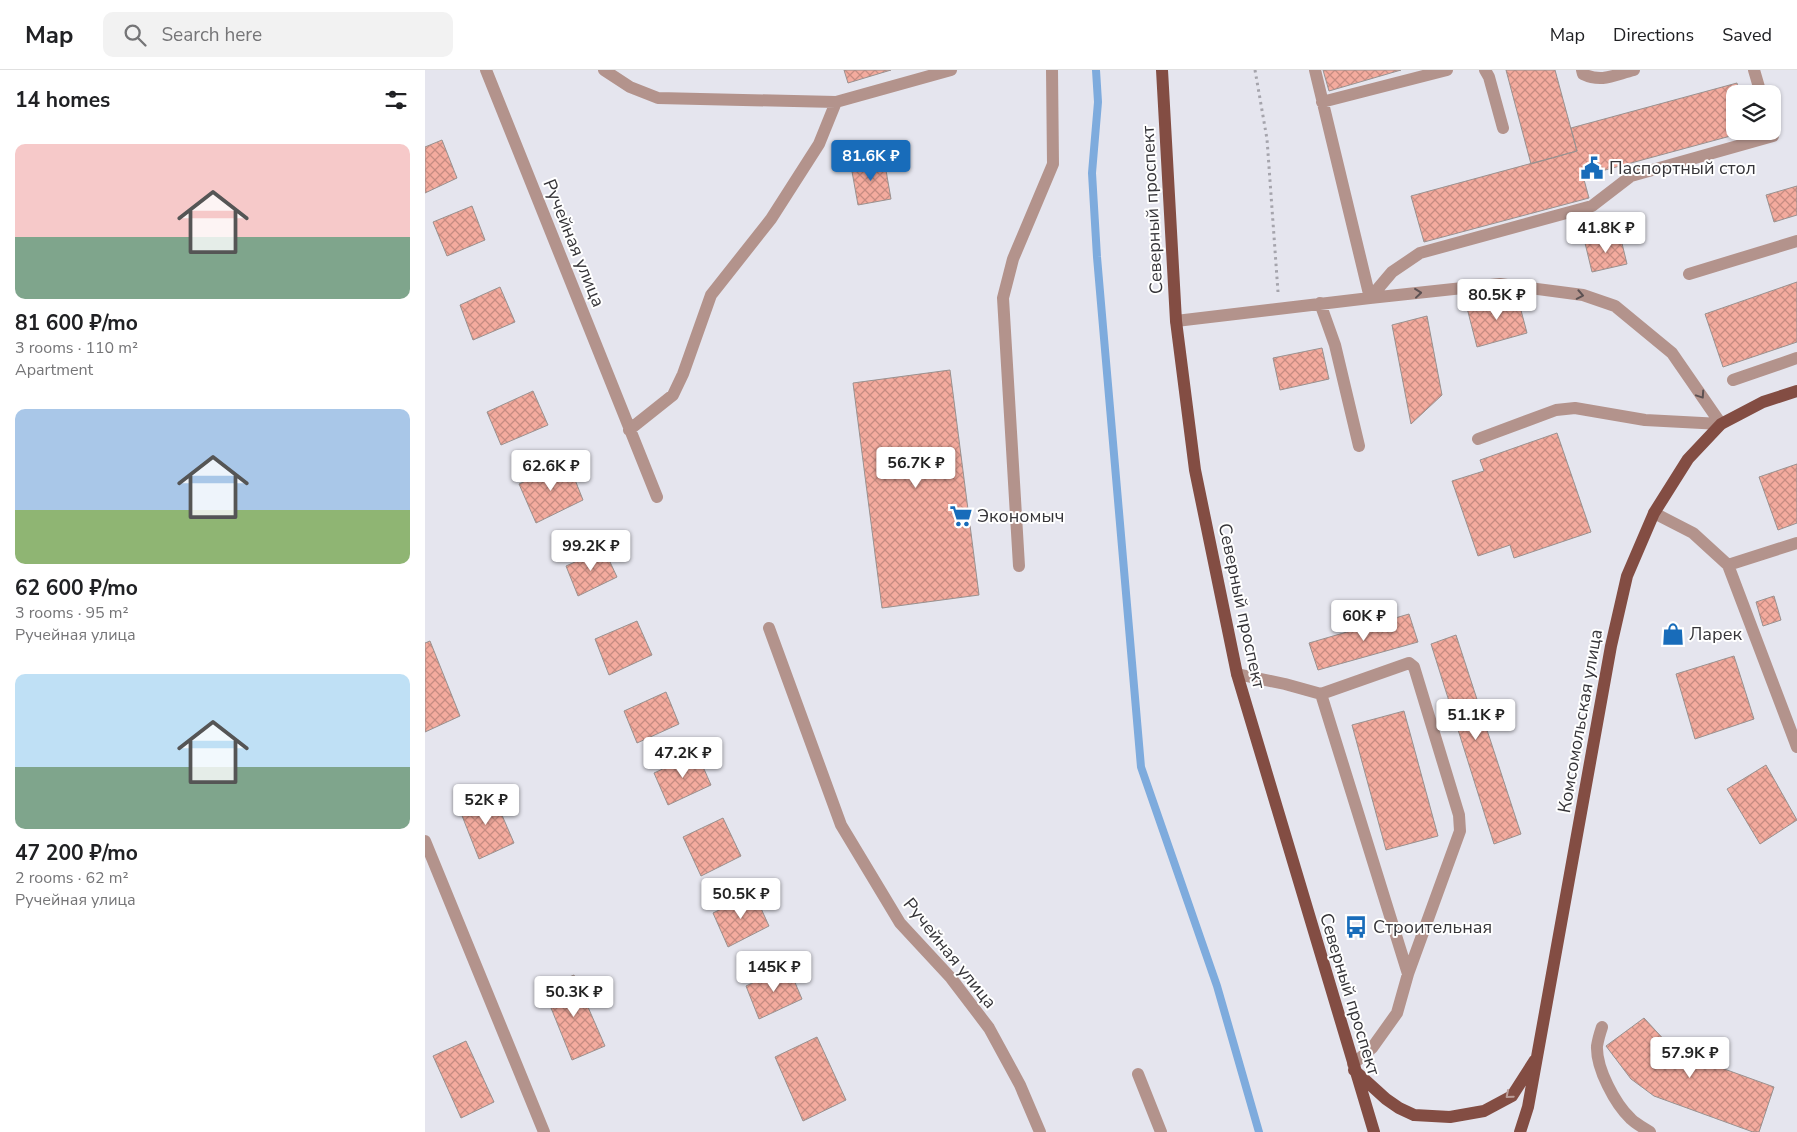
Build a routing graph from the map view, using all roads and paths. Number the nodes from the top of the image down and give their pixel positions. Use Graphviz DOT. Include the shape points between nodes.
graph roads {
  1 [pos="486,70"];
  2 [pos="604,70"];
  3 [pos="951,70"];
  4 [pos="1052,70"];
  5 [pos="1162,70"];
  6 [pos="1255,70"];
  7 [pos="1315,70"];
  8 [pos="1447,70"];
  9 [pos="1485,70"];
  10 [pos="1582,70"];
  11 [pos="1634,70"];
  12 [pos="1754,70"];
  13 [pos="1758,85"];
  14 [pos="836,102"];
  15 [pos="1322,102"];
  16 [pos="1503,128"];
  17 [pos="1759,140"];
  18 [pos="1797,241"];
  19 [pos="1689,274"];
  20 [pos="1370,298"];
  21 [pos="1320,303"];
  22 [pos="1279,307"];
  23 [pos="1176,321"];
  24 [pos="1797,358"];
  25 [pos="1733,380"];
  26 [pos="1797,391"];
  27 [pos="1721,424"];
  28 [pos="629,430"];
  29 [pos="1478,439"];
  30 [pos="1359,446"];
  31 [pos="657,497"];
  32 [pos="1654,513"];
  33 [pos="1797,544"];
  34 [pos="1728,565"];
  35 [pos="1019,566"];
  36 [pos="769,628"];
  37 [pos="1237,674"];
  38 [pos="1321,694"];
  39 [pos="1797,747"];
  40 [pos="425,841"];
  41 [pos="1408,974"];
  42 [pos="1602,1027"];
  43 [pos="1537,1056"];
  44 [pos="1354,1067"];
  45 [pos="1138,1074"];
  46 [pos="544,1132"];
  47 [pos="1040,1132"];
  48 [pos="1161,1132"];
  49 [pos="1374,1132"];
  50 [pos="1520,1132"];
  51 [pos="1650,1132"];
  1 -- 28 [label="street, Ручейная улица"];
  2 -- 14 [label="street" via="630,87 658,98"];
  3 -- 14 [label="street"];
  4 -- 35 [label="street" via="1053,164 1013,259 1003,298"];
  5 -- 23 [label="main road, Северный проспект"];
  6 -- 22 [label="path" via="1267,139"];
  7 -- 15 [label="street"];
  8 -- 15 [label="street"];
  9 -- 16 [label="street"];
  10 -- 11 [label="street" via="1593,79 1600,79"];
  12 -- 13 [label="street"];
  14 -- 28 [label="street" via="819,144 771,219 711,295 673,395"];
  15 -- 20 [label="street"];
  17 -- 20 [label="street" via="1631,176 1592,206 1420,252 1392,272"];
  18 -- 19 [label="street"];
  20 -- 21 [label="street"];
  20 -- 27 [label="street, one-way" via="1500,284 1583,295 1615,306 1672,353"];
  21 -- 22 [label="street"];
  21 -- 30 [label="street" via="1335,345"];
  22 -- 23 [label="street"];
  23 -- 37 [label="main road, Северный проспект" via="1195,470"];
  24 -- 25 [label="street"];
  26 -- 27 [label="main road, Комсомольская улица" via="1763,402"];
  27 -- 29 [label="street" via="1645,420 1575,408 1557,410"];
  27 -- 32 [label="main road, Комсомольская улица" via="1688,459"];
  28 -- 31 [label="street, Ручейная улица"];
  32 -- 34 [label="street" via="1693,533"];
  32 -- 43 [label="main road, Комсомольская улица" via="1627,576 1613,637"];
  33 -- 34 [label="street"];
  34 -- 39 [label="street"];
  36 -- 47 [label="street, Ручейная улица" via="841,824 899,922 951,978 989,1028 1020,1085"];
  37 -- 38 [label="street"];
  37 -- 44 [label="main road, Северный проспект"];
  38 -- 41 [label="street"];
  38 -- 41 [label="street" via="1409,664 1414,667 1459,815 1460,831"];
  40 -- 46 [label="street"];
  41 -- 44 [label="street" via="1397,1013 1373,1048"];
  42 -- 51 [label="street" via="1597,1047 1600,1066 1609,1087 1631,1120"];
  43 -- 44 [label="main road, one-way" via="1512,1096 1484,1112 1450,1117 1414,1115 1399,1108"];
  43 -- 50 [label="main road, Комсомольская улица"];
  44 -- 49 [label="main road, Северный проспект"];
  45 -- 48 [label="street"];
}
